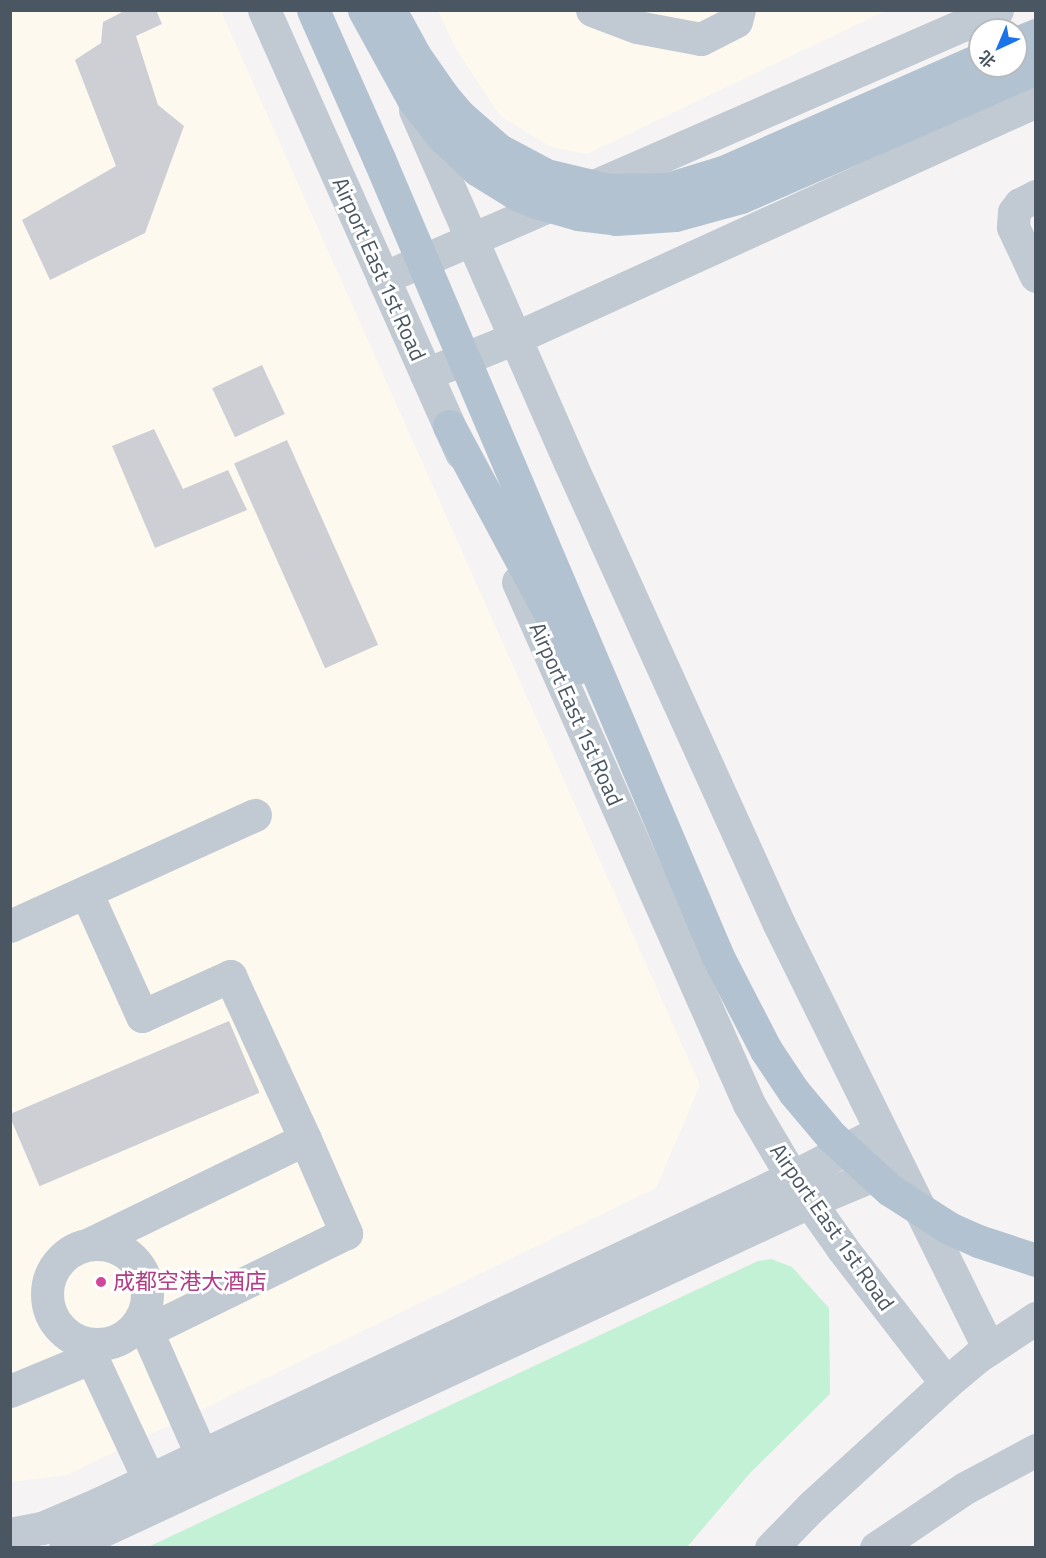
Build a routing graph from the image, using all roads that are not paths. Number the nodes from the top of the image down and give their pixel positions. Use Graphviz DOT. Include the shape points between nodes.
graph roads {
  1 [pos="264,10"];
  2 [pos="314,10"];
  3 [pos="363,10"];
  4 [pos="372,10"];
  5 [pos="390,10"];
  6 [pos="592,10"];
  7 [pos="739,10"];
  8 [pos="997,10"];
  9 [pos="968,65"];
  10 [pos="1035,68"];
  11 [pos="1035,101"];
  12 [pos="1035,196"];
  13 [pos="472,240"];
  14 [pos="1035,276"];
  15 [pos="383,278"];
  16 [pos="515,338"];
  17 [pos="426,374"];
  18 [pos="449,426"];
  19 [pos="255,815"];
  20 [pos="86,892"];
  21 [pos="10,926"];
  22 [pos="794,1092"];
  23 [pos="880,1131"];
  24 [pos="305,1140"];
  25 [pos="897,1165"];
  26 [pos="800,1189"];
  27 [pos="89,1244"];
  28 [pos="1035,1260"];
  29 [pos="1035,1318"];
  30 [pos="144,1325"];
  31 [pos="989,1349"];
  32 [pos="89,1350"];
  33 [pos="946,1383"];
  34 [pos="10,1391"];
  35 [pos="1035,1450"];
  36 [pos="202,1456"];
  37 [pos="149,1480"];
  38 [pos="10,1534"];
  39 [pos="65,1548"];
  40 [pos="771,1548"];
  41 [pos="876,1548"];
  1 -- 15 [label="street, Airport East 1st Road"];
  2 -- 22 [label="main road, bridge" via="718,957 766,1050"];
  3 -- 10 [label="main road, bridge" via="413,99 466,159 496,182 527,198 608,218 675,215 741,197"];
  4 -- 13 [label="street"];
  5 -- 9 [label="main road, bridge" via="442,96 499,150 546,175 609,190 667,189 723,172"];
  6 -- 7 [label="street" via="637,27 701,39 736,21"];
  8 -- 13 [label="street"];
  11 -- 16 [label="street"];
  12 -- 14 [label="street" via="1014,212 1013,227"];
  13 -- 15 [label="street"];
  13 -- 16 [label="street"];
  15 -- 17 [label="street, Airport East 1st Road"];
  16 -- 17 [label="street"];
  16 -- 23 [label="street" via="779,924"];
  17 -- 18 [label="street, Airport East 1st Road"];
  18 -- 22 [label="main road, bridge" via="579,667 716,975 755,1051"];
  18 -- 26 [label="street, Airport East 1st Road" via="749,1104"];
  19 -- 20 [label="street"];
  20 -- 21 [label="street"];
  20 -- 24 [label="street" via="142,1016 230,976"];
  22 -- 28 [label="main road, bridge" via="860,1165 906,1202 949,1228"];
  23 -- 25 [label="street"];
  23 -- 26 [label="street"];
  24 -- 27 [label="street"];
  24 -- 30 [label="street" via="346,1233"];
  25 -- 26 [label="street"];
  25 -- 31 [label="street"];
  26 -- 33 [label="street, Airport East 1st Road"];
  26 -- 36 [label="street"];
  26 -- 39 [label="street"];
  27 -- 30 [label="street" via="120,1249 138,1265 147,1287"];
  27 -- 32 [label="street" via="72,1250 59,1261 50,1275 47,1292 49,1309 57,1324"];
  29 -- 31 [label="street"];
  30 -- 32 [label="street"];
  30 -- 36 [label="street"];
  31 -- 33 [label="street"];
  32 -- 34 [label="street"];
  32 -- 37 [label="street"];
  33 -- 40 [label="street" via="827,1491"];
  35 -- 41 [label="street" via="964,1488"];
  36 -- 37 [label="street"];
  37 -- 38 [label="street" via="42,1528"];
}
